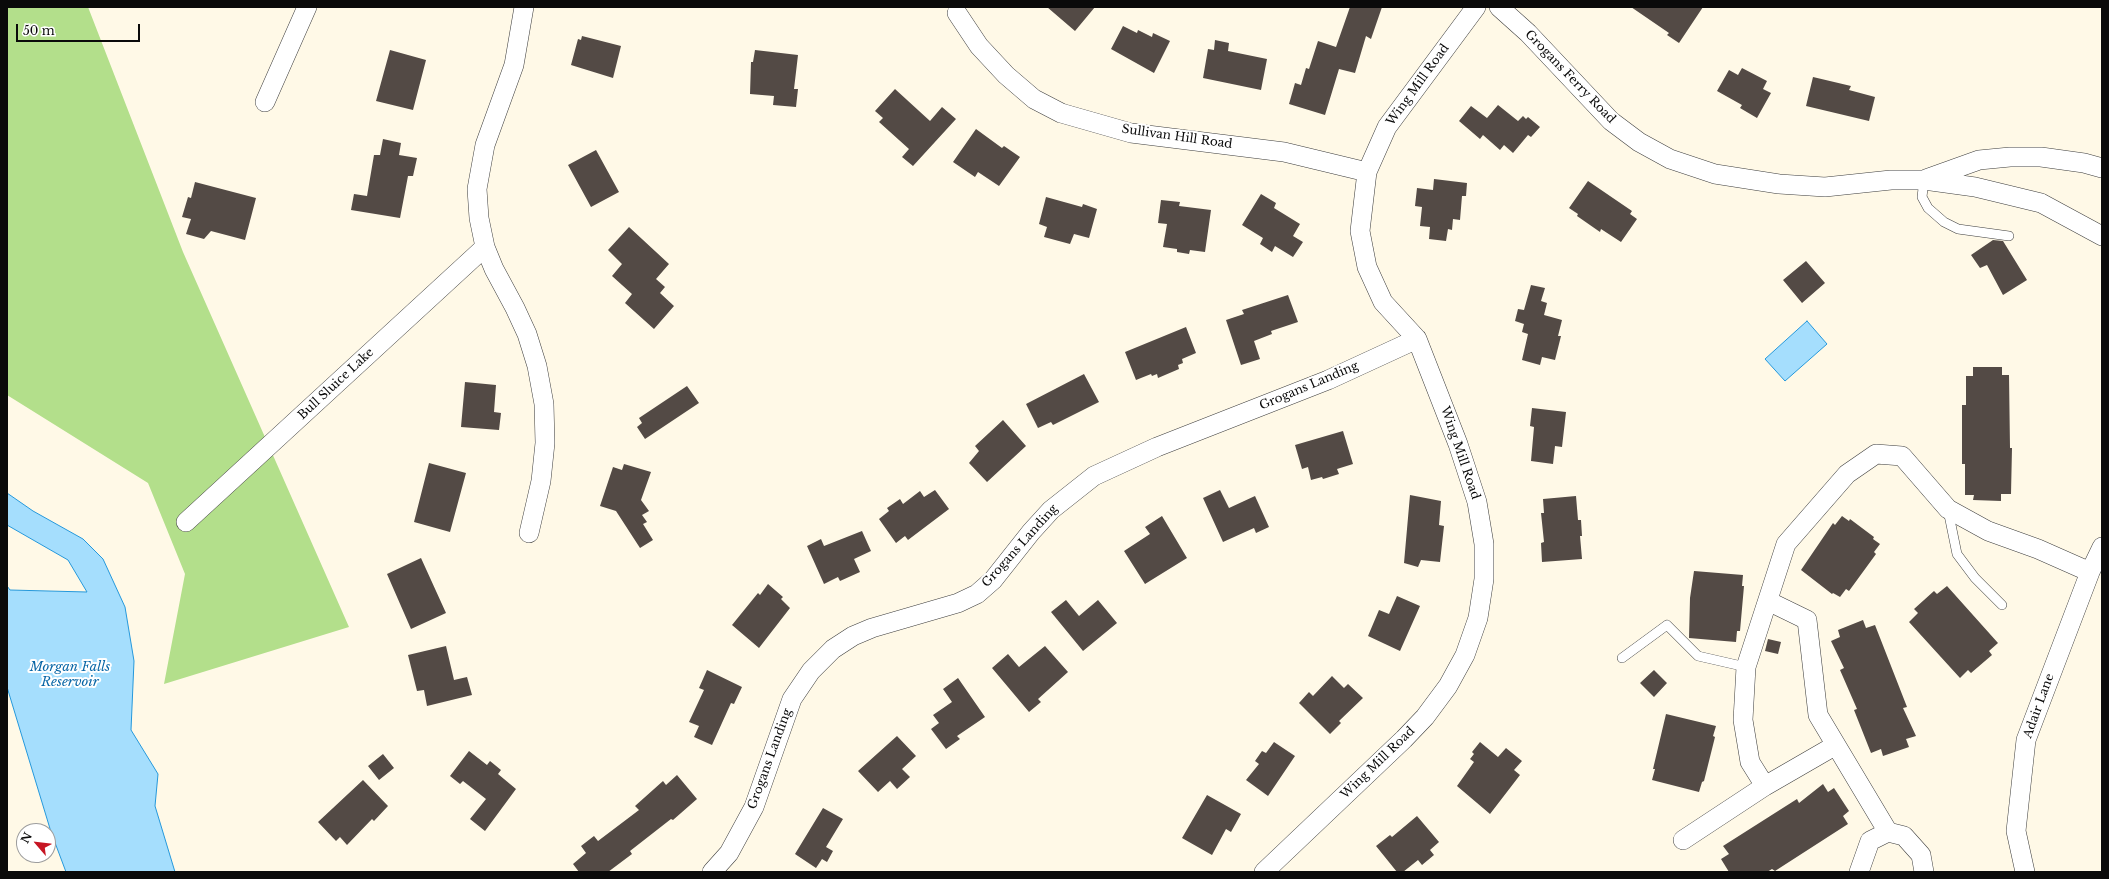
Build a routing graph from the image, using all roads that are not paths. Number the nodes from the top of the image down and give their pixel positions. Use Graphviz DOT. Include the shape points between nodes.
graph roads {
  1 [pos="307,7"];
  2 [pos="524,7"];
  3 [pos="1476,7"];
  4 [pos="1499,7"];
  5 [pos="957,13"];
  6 [pos="265,102"];
  7 [pos="2102,168"];
  8 [pos="1367,172"];
  9 [pos="1924,180"];
  10 [pos="2009,236"];
  11 [pos="2102,236"];
  12 [pos="485,247"];
  13 [pos="1416,339"];
  14 [pos="1948,509"];
  15 [pos="186,522"];
  16 [pos="529,533"];
  17 [pos="2102,547"];
  18 [pos="2090,572"];
  19 [pos="1768,601"];
  20 [pos="2002,605"];
  21 [pos="1622,658"];
  22 [pos="1746,667"];
  23 [pos="1836,745"];
  24 [pos="1765,786"];
  25 [pos="1888,832"];
  26 [pos="1683,840"];
  27 [pos="712,872"];
  28 [pos="1264,872"];
  29 [pos="1859,872"];
  30 [pos="1924,872"];
  31 [pos="2025,872"];
  1 -- 6 [label="street"];
  2 -- 12 [label="street" via="514,65 484,145 477,189 478,218"];
  3 -- 8 [label="street, Wing Mill Road" via="1387,127"];
  4 -- 9 [label="street, Grogans Ferry Road" via="1528,33 1611,121 1639,142 1670,159 1715,174 1779,184 1825,187 1891,180"];
  5 -- 8 [label="street, Sullivan Hill Road" via="979,46 1006,75 1034,99 1061,113 1131,133 1284,152"];
  7 -- 9 [label="street, Grogans Ferry Road" via="2041,157 2010,157 1979,160"];
  8 -- 13 [label="street, Wing Mill Road" via="1360,231 1367,267 1383,302"];
  9 -- 10 [label="lane" via="1922,197 1928,208 1944,222 1958,229"];
  9 -- 11 [label="street, Grogans Ferry Road" via="1975,187 2041,203"];
  12 -- 15 [label="street, Bull Sluice Lake"];
  12 -- 16 [label="street" via="527,334 537,366 544,404 545,443 542,481"];
  13 -- 27 [label="street, Grogans Landing" via="1328,380 1158,447 1101,473 1077,488 1051,510 1030,532 993,580 977,594 958,603 872,628 833,649 811,671 792,699 754,807 729,853"];
  13 -- 28 [label="street, Wing Mill Road" via="1458,444 1477,502 1484,544 1484,579 1478,618 1462,661 1448,686 1425,717"];
  14 -- 18 [label="street" via="1988,532 2038,549"];
  14 -- 19 [label="street" via="1902,456 1876,454 1847,474 1786,544"];
  14 -- 20 [label="lane" via="1957,554 1975,578"];
  17 -- 18 [label="street, Adair Lane"];
  18 -- 31 [label="street, Adair Lane" via="2026,740 2016,831"];
  19 -- 22 [label="street"];
  19 -- 23 [label="street" via="1807,620 1818,715"];
  21 -- 22 [label="lane" via="1667,624 1698,656"];
  22 -- 24 [label="street" via="1743,720 1750,762"];
  23 -- 24 [label="street"];
  23 -- 25 [label="street"];
  24 -- 26 [label="street"];
  25 -- 29 [label="street" via="1870,841"];
  25 -- 30 [label="street" via="1904,836 1921,855"];
}
